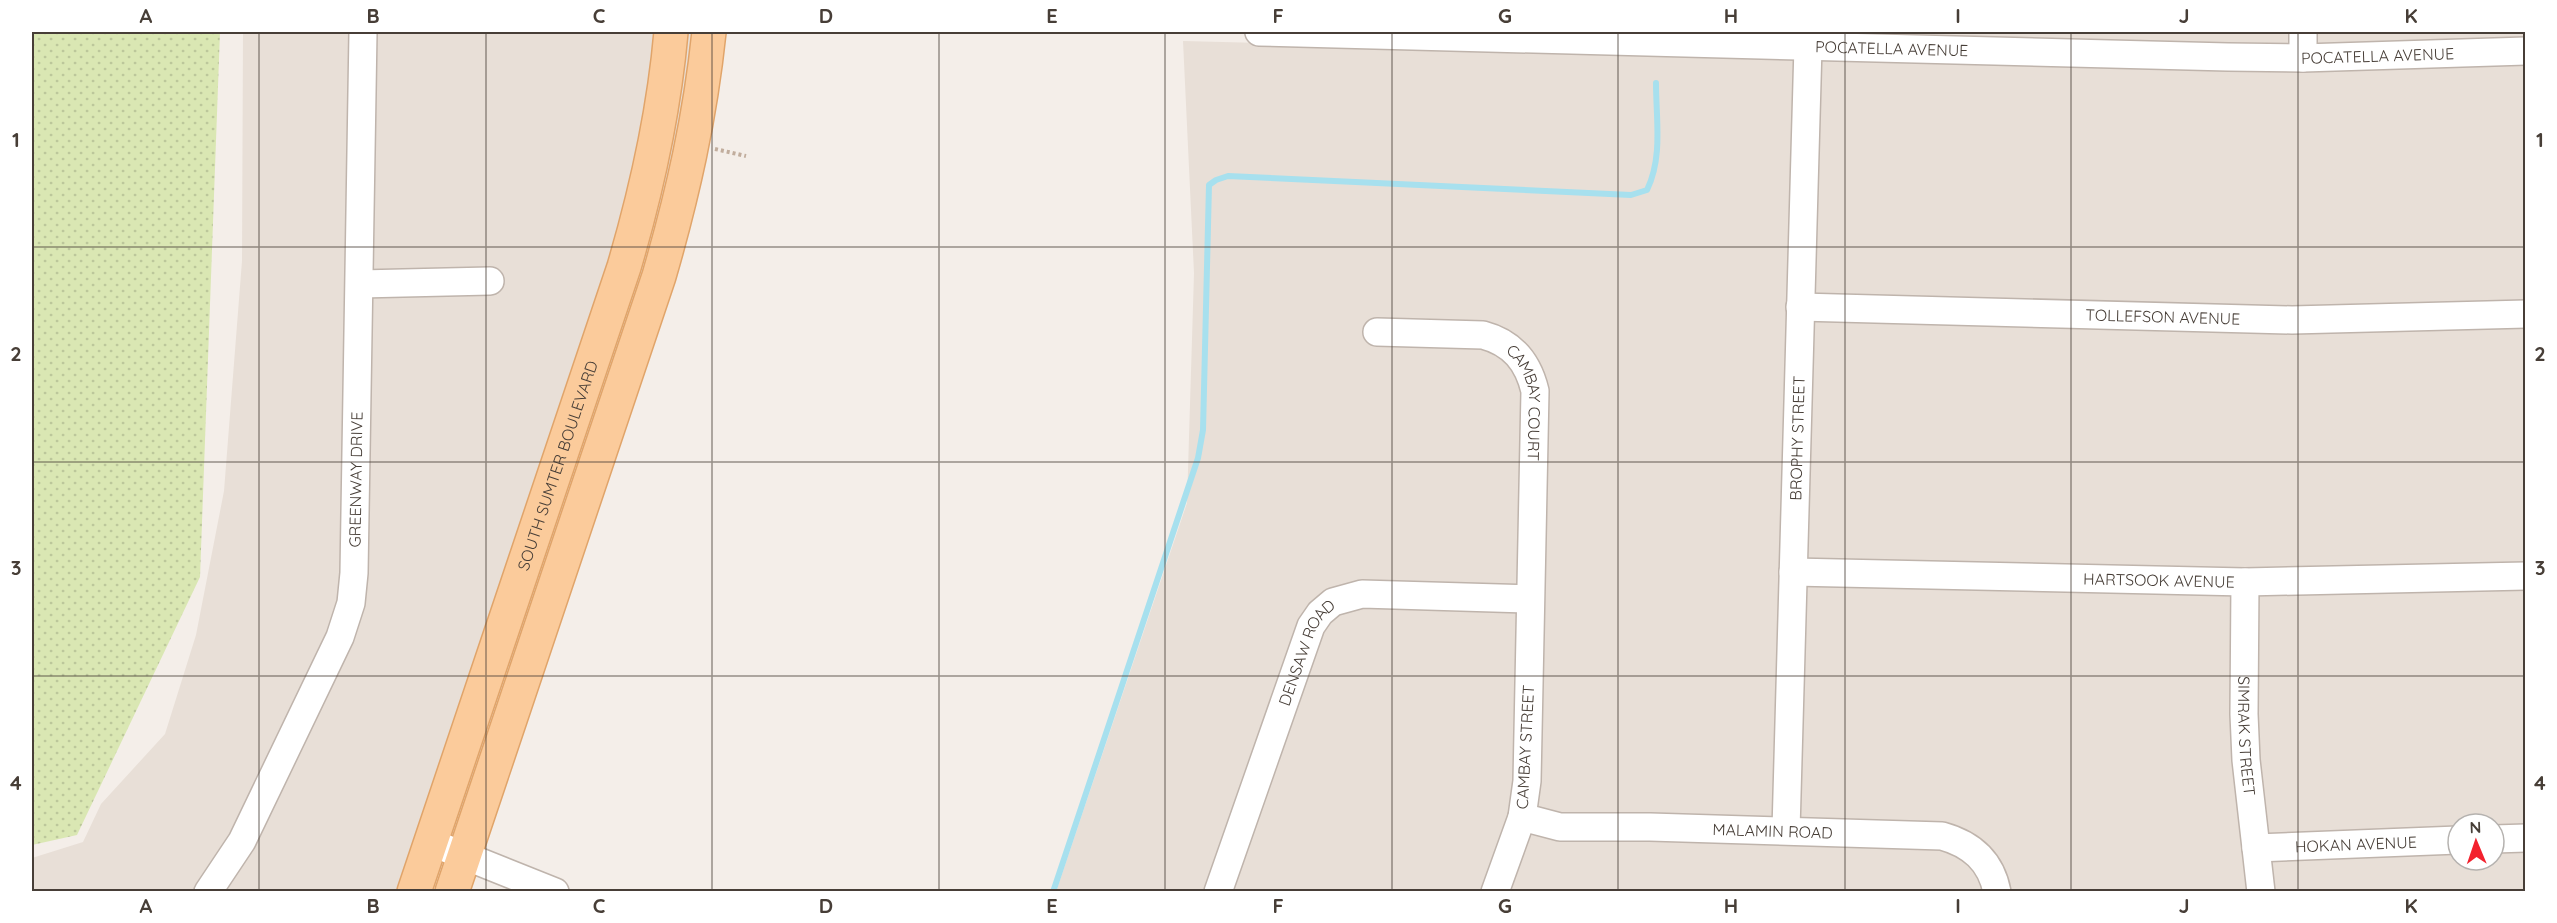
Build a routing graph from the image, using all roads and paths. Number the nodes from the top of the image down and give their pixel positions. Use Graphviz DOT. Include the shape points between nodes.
graph roads {
  1 [pos="363,32"];
  2 [pos="671,32"];
  3 [pos="709,32"];
  4 [pos="1259,32"];
  5 [pos="1388,33"];
  6 [pos="1648,37"];
  7 [pos="2303,45"];
  8 [pos="1808,46"];
  9 [pos="2526,51"];
  10 [pos="694,145"];
  11 [pos="746,156"];
  12 [pos="490,281"];
  13 [pos="360,284"];
  14 [pos="1800,307"];
  15 [pos="2526,314"];
  16 [pos="1377,332"];
  17 [pos="1794,572"];
  18 [pos="2526,576"];
  19 [pos="2246,582"];
  20 [pos="1530,598"];
  21 [pos="1522,817"];
  22 [pos="1786,830"];
  23 [pos="2526,838"];
  24 [pos="2506,839"];
  25 [pos="2446,840"];
  26 [pos="430,842"];
  27 [pos="2256,848"];
  28 [pos="464,855"];
  29 [pos="421,889"];
  30 [pos="208,891"];
  31 [pos="452,891"];
  32 [pos="555,891"];
  33 [pos="1218,891"];
  34 [pos="1495,891"];
  35 [pos="1997,891"];
  36 [pos="2261,891"];
  1 -- 13 [label="street, GREENWAY DRIVE"];
  2 -- 26 [label="main road, SOUTH SUMTER BOULEVARD" via="657,140 643,205"];
  3 -- 10 [label="main road"];
  4 -- 5 [label="street, POCATELLA AVENUE"];
  5 -- 6 [label="street, POCATELLA AVENUE"];
  6 -- 8 [label="street, POCATELLA AVENUE"];
  7 -- 8 [label="street, POCATELLA AVENUE"];
  7 -- 9 [label="street, POCATELLA AVENUE"];
  8 -- 14 [label="street, BROPHY STREET"];
  10 -- 11 [label="path"];
  10 -- 28 [label="main road" via="659,276"];
  12 -- 13 [label="street"];
  13 -- 30 [label="street, GREENWAY DRIVE" via="351,603 340,637 242,841"];
  14 -- 15 [label="street, TOLLEFSON AVENUE" via="2292,320"];
  14 -- 17 [label="street, BROPHY STREET"];
  16 -- 20 [label="street, CAMBAY COURT" via="1483,335 1506,343 1521,356 1535,391"];
  17 -- 19 [label="street, HARTSOOK AVENUE"];
  17 -- 22 [label="street, BROPHY STREET"];
  18 -- 19 [label="street, HARTSOOK AVENUE"];
  19 -- 27 [label="street, SIMRAK STREET" via="2244,714"];
  20 -- 21 [label="street, CAMBAY STREET" via="1527,781"];
  20 -- 33 [label="street, DENSAW ROAD" via="1362,594 1333,602 1320,613 1311,626"];
  21 -- 22 [label="street, MALAMIN ROAD" via="1560,826"];
  21 -- 34 [label="street, CAMBAY STREET"];
  22 -- 35 [label="street, MALAMIN ROAD" via="1942,836 1958,841 1982,858"];
  23 -- 24 [label="street"];
  25 -- 27 [label="street, HOKAN AVENUE"];
  26 -- 28 [label="street"];
  26 -- 29 [label="main road, SOUTH SUMTER BOULEVARD"];
  27 -- 36 [label="street, SIMRAK STREET"];
  28 -- 31 [label="main road"];
  28 -- 32 [label="street"];
}
